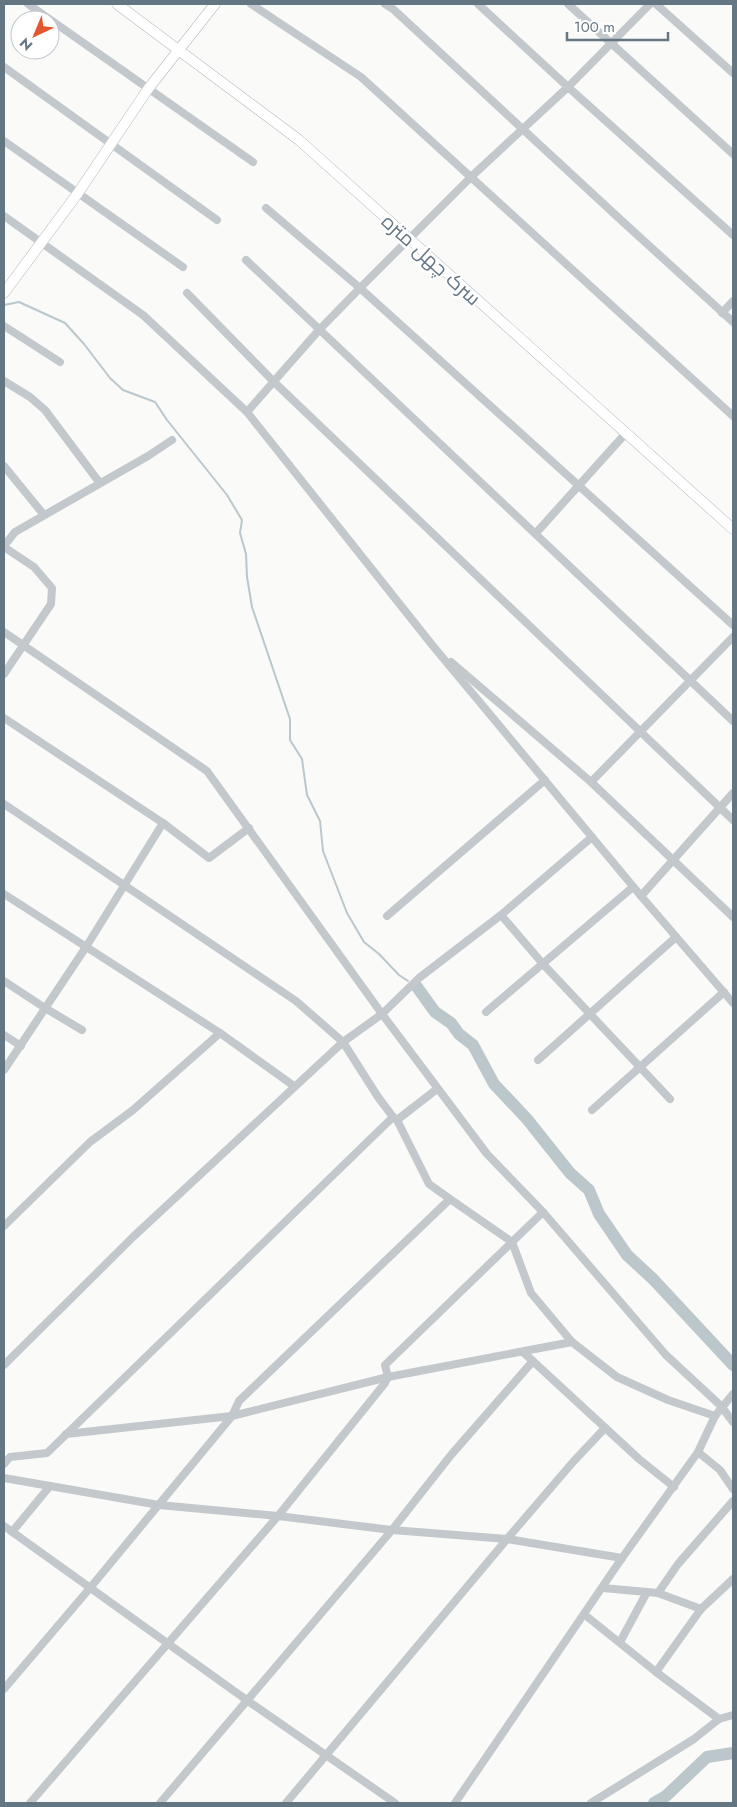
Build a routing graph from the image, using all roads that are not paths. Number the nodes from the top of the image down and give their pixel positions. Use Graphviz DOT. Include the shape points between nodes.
graph roads {
  1 [pos="28,4"];
  2 [pos="117,4"];
  3 [pos="214,4"];
  4 [pos="251,4"];
  5 [pos="385,4"];
  6 [pos="478,4"];
  7 [pos="568,4"];
  8 [pos="650,4"];
  9 [pos="656,4"];
  10 [pos="612,42"];
  11 [pos="180,49"];
  12 [pos="4,67"];
  13 [pos="733,73"];
  14 [pos="568,87"];
  15 [pos="148,89"];
  16 [pos="522,129"];
  17 [pos="4,141"];
  18 [pos="112,144"];
  19 [pos="733,154"];
  20 [pos="254,162"];
  21 [pos="472,176"];
  22 [pos="78,193"];
  23 [pos="266,208"];
  24 [pos="4,216"];
  25 [pos="217,220"];
  26 [pos="733,235"];
  27 [pos="408,240"];
  28 [pos="41,242"];
  29 [pos="246,260"];
  30 [pos="183,267"];
  31 [pos="360,288"];
  32 [pos="4,293"];
  33 [pos="187,293"];
  34 [pos="733,301"];
  35 [pos="722,313"];
  36 [pos="733,322"];
  37 [pos="4,326"];
  38 [pos="319,330"];
  39 [pos="60,362"];
  40 [pos="4,381"];
  41 [pos="274,382"];
  42 [pos="247,412"];
  43 [pos="733,416"];
  44 [pos="626,434"];
  45 [pos="172,440"];
  46 [pos="4,466"];
  47 [pos="99,482"];
  48 [pos="580,486"];
  49 [pos="44,515"];
  50 [pos="733,529"];
  51 [pos="536,533"];
  52 [pos="4,546"];
  53 [pos="733,625"];
  54 [pos="4,632"];
  55 [pos="733,637"];
  56 [pos="23,645"];
  57 [pos="433,646"];
  58 [pos="4,674"];
  59 [pos="690,680"];
  60 [pos="4,718"];
  61 [pos="733,720"];
  62 [pos="641,731"];
  63 [pos="545,780"];
  64 [pos="590,782"];
  65 [pos="733,793"];
  66 [pos="4,804"];
  67 [pos="719,807"];
  68 [pos="733,820"];
  69 [pos="163,823"];
  70 [pos="249,828"];
  71 [pos="592,837"];
  72 [pos="673,860"];
  73 [pos="125,886"];
  74 [pos="633,887"];
  75 [pos="4,894"];
  76 [pos="641,896"];
  77 [pos="386,916"];
  78 [pos="501,916"];
  79 [pos="733,917"];
  80 [pos="676,937"];
  81 [pos="86,947"];
  82 [pos="543,964"];
  83 [pos="4,981"];
  84 [pos="724,992"];
  85 [pos="733,1003"];
  86 [pos="45,1008"];
  87 [pos="486,1012"];
  88 [pos="382,1014"];
  89 [pos="590,1014"];
  90 [pos="82,1030"];
  91 [pos="220,1033"];
  92 [pos="4,1035"];
  93 [pos="343,1042"];
  94 [pos="21,1046"];
  95 [pos="538,1060"];
  96 [pos="639,1066"];
  97 [pos="4,1070"];
  98 [pos="294,1086"];
  99 [pos="437,1089"];
  100 [pos="670,1099"];
  101 [pos="592,1110"];
  102 [pos="395,1118"];
  103 [pos="450,1199"];
  104 [pos="543,1212"];
  105 [pos="4,1226"];
  106 [pos="512,1242"];
  107 [pos="572,1342"];
  108 [pos="523,1352"];
  109 [pos="533,1361"];
  110 [pos="4,1365"];
  111 [pos="388,1377"];
  112 [pos="733,1394"];
  113 [pos="721,1406"];
  114 [pos="232,1416"];
  115 [pos="715,1416"];
  116 [pos="733,1422"];
  117 [pos="605,1428"];
  118 [pos="66,1434"];
  119 [pos="698,1452"];
  120 [pos="4,1464"];
  121 [pos="4,1478"];
  122 [pos="50,1486"];
  123 [pos="674,1487"];
  124 [pos="733,1489"];
  125 [pos="733,1501"];
  126 [pos="159,1505"];
  127 [pos="278,1516"];
  128 [pos="4,1526"];
  129 [pos="392,1530"];
  130 [pos="12,1532"];
  131 [pos="507,1539"];
  132 [pos="622,1558"];
  133 [pos="733,1579"];
  134 [pos="90,1588"];
  135 [pos="603,1588"];
  136 [pos="647,1592"];
  137 [pos="658,1593"];
  138 [pos="701,1609"];
  139 [pos="585,1614"];
  140 [pos="620,1642"];
  141 [pos="169,1644"];
  142 [pos="656,1672"];
  143 [pos="4,1689"];
  144 [pos="248,1701"];
  145 [pos="733,1715"];
  146 [pos="719,1719"];
  147 [pos="327,1756"];
  148 [pos="30,1803"];
  149 [pos="160,1803"];
  150 [pos="286,1803"];
  151 [pos="395,1803"];
  152 [pos="455,1803"];
  153 [pos="592,1803"];
  1 -- 15 [label="street"];
  2 -- 11 [label="street, سرک چهل متره"];
  3 -- 11 [label="street"];
  4 -- 21 [label="street" via="361,77"];
  5 -- 16 [label="street"];
  6 -- 14 [label="street"];
  7 -- 10 [label="street"];
  8 -- 10 [label="street"];
  9 -- 13 [label="street"];
  10 -- 14 [label="street"];
  10 -- 19 [label="street"];
  11 -- 15 [label="street"];
  11 -- 27 [label="street, سرک چهل متره" via="299,140"];
  12 -- 18 [label="street"];
  14 -- 16 [label="street"];
  14 -- 26 [label="street"];
  15 -- 18 [label="street"];
  15 -- 20 [label="street"];
  16 -- 21 [label="street"];
  16 -- 35 [label="street"];
  17 -- 22 [label="street"];
  18 -- 22 [label="street"];
  18 -- 25 [label="street"];
  21 -- 27 [label="street"];
  21 -- 43 [label="street"];
  22 -- 28 [label="street"];
  22 -- 30 [label="street"];
  23 -- 31 [label="street"];
  24 -- 28 [label="street"];
  27 -- 31 [label="street"];
  27 -- 44 [label="street, سرک چهل متره"];
  28 -- 32 [label="street"];
  28 -- 42 [label="street" via="143,315"];
  29 -- 38 [label="street"];
  31 -- 38 [label="street"];
  31 -- 48 [label="street"];
  33 -- 41 [label="street"];
  34 -- 35 [label="street"];
  35 -- 36 [label="street"];
  37 -- 39 [label="street"];
  38 -- 41 [label="street"];
  38 -- 51 [label="street"];
  40 -- 47 [label="street" via="45,410"];
  41 -- 42 [label="street"];
  41 -- 62 [label="street"];
  42 -- 57 [label="street"];
  44 -- 48 [label="street"];
  44 -- 50 [label="street, سرک چهل متره"];
  45 -- 47 [label="street"];
  46 -- 49 [label="street"];
  47 -- 49 [label="street"];
  48 -- 51 [label="street"];
  48 -- 53 [label="street"];
  49 -- 52 [label="street" via="15,532"];
  51 -- 59 [label="street"];
  52 -- 56 [label="street" via="34,567 52,588 51,604"];
  54 -- 56 [label="street"];
  55 -- 59 [label="street"];
  56 -- 58 [label="street"];
  56 -- 70 [label="street" via="207,771"];
  57 -- 63 [label="street"];
  57 -- 64 [label="street"];
  59 -- 61 [label="street"];
  59 -- 62 [label="street"];
  60 -- 69 [label="street"];
  62 -- 64 [label="street"];
  62 -- 67 [label="street"];
  63 -- 71 [label="street"];
  63 -- 77 [label="street"];
  64 -- 72 [label="street"];
  65 -- 67 [label="street"];
  66 -- 73 [label="street"];
  67 -- 68 [label="street"];
  67 -- 72 [label="street"];
  69 -- 70 [label="street" via="209,858"];
  69 -- 73 [label="street"];
  70 -- 88 [label="street"];
  71 -- 74 [label="street"];
  71 -- 78 [label="street"];
  72 -- 76 [label="street"];
  72 -- 79 [label="street"];
  73 -- 81 [label="street"];
  73 -- 93 [label="street" via="296,1001"];
  74 -- 76 [label="street"];
  74 -- 82 [label="street"];
  75 -- 81 [label="street"];
  76 -- 80 [label="street"];
  78 -- 82 [label="street"];
  78 -- 88 [label="street" via="419,978"];
  80 -- 84 [label="street"];
  80 -- 89 [label="street"];
  81 -- 86 [label="street"];
  81 -- 91 [label="street"];
  82 -- 87 [label="street"];
  82 -- 89 [label="street"];
  83 -- 86 [label="street"];
  84 -- 85 [label="street"];
  84 -- 96 [label="street"];
  86 -- 90 [label="street"];
  86 -- 94 [label="street"];
  88 -- 93 [label="street"];
  88 -- 99 [label="street"];
  89 -- 95 [label="street"];
  89 -- 96 [label="street"];
  91 -- 98 [label="street"];
  91 -- 105 [label="street" via="133,1110 90,1142"];
  92 -- 94 [label="street"];
  93 -- 98 [label="street"];
  93 -- 102 [label="street"];
  94 -- 97 [label="street"];
  96 -- 100 [label="street"];
  96 -- 101 [label="street"];
  98 -- 110 [label="street"];
  99 -- 102 [label="street"];
  99 -- 104 [label="street" via="487,1154"];
  102 -- 103 [label="street" via="429,1184"];
  102 -- 118 [label="street"];
  103 -- 106 [label="street"];
  103 -- 114 [label="street" via="240,1401"];
  104 -- 106 [label="street"];
  104 -- 113 [label="street" via="666,1356"];
  106 -- 107 [label="street" via="531,1293"];
  106 -- 111 [label="street" via="385,1365"];
  107 -- 108 [label="street"];
  107 -- 115 [label="street" via="617,1377 668,1400"];
  108 -- 109 [label="street"];
  108 -- 111 [label="street"];
  109 -- 117 [label="street"];
  109 -- 129 [label="street" via="451,1455"];
  111 -- 114 [label="street"];
  111 -- 127 [label="street"];
  112 -- 113 [label="street"];
  113 -- 115 [label="street"];
  113 -- 116 [label="street"];
  114 -- 118 [label="street"];
  114 -- 126 [label="street"];
  115 -- 119 [label="street"];
  117 -- 123 [label="street"];
  117 -- 131 [label="street"];
  118 -- 120 [label="street" via="47,1452 10,1457"];
  119 -- 123 [label="street"];
  119 -- 124 [label="street" via="720,1470"];
  121 -- 122 [label="street"];
  122 -- 126 [label="street"];
  122 -- 130 [label="street"];
  123 -- 132 [label="street"];
  125 -- 137 [label="street" via="678,1564"];
  126 -- 127 [label="street"];
  126 -- 134 [label="street"];
  127 -- 129 [label="street"];
  127 -- 141 [label="street"];
  128 -- 130 [label="street"];
  129 -- 131 [label="street"];
  129 -- 144 [label="street"];
  130 -- 134 [label="street"];
  131 -- 132 [label="street"];
  131 -- 147 [label="street"];
  132 -- 135 [label="street"];
  133 -- 138 [label="street"];
  134 -- 141 [label="street"];
  134 -- 143 [label="street"];
  135 -- 136 [label="street"];
  135 -- 139 [label="street"];
  136 -- 137 [label="street"];
  136 -- 140 [label="street"];
  137 -- 138 [label="street"];
  138 -- 142 [label="street"];
  139 -- 140 [label="street"];
  139 -- 152 [label="street"];
  140 -- 142 [label="street"];
  141 -- 144 [label="street"];
  141 -- 148 [label="street"];
  142 -- 146 [label="street"];
  144 -- 147 [label="street"];
  144 -- 149 [label="street"];
  145 -- 146 [label="street"];
  146 -- 153 [label="street" via="694,1739"];
  147 -- 150 [label="street"];
  147 -- 151 [label="street"];
}
